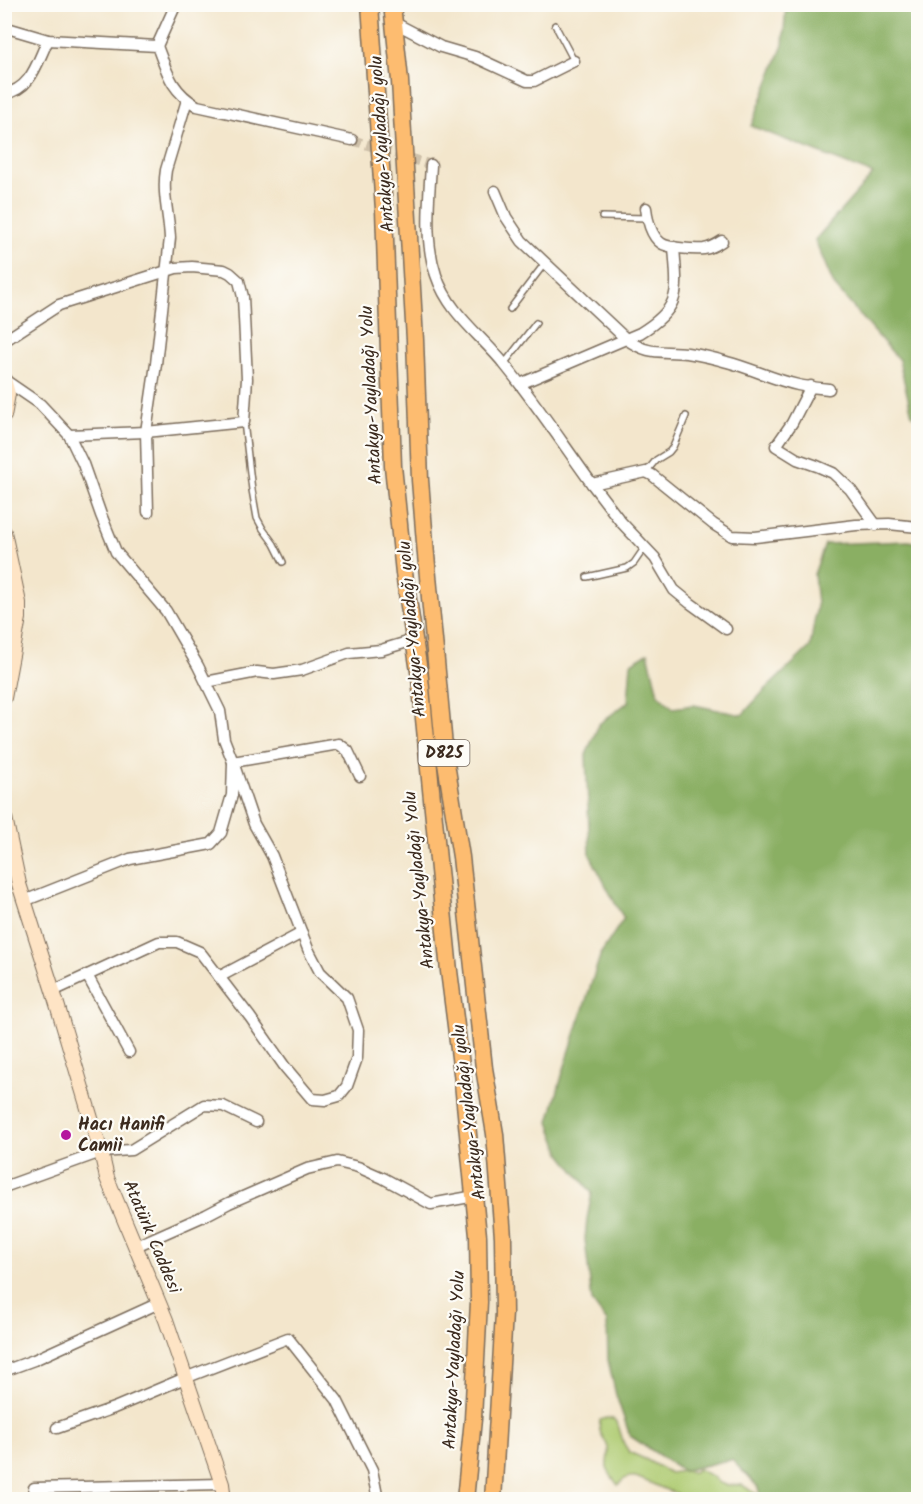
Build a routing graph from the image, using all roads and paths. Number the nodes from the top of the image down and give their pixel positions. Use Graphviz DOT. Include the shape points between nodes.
graph roads {
  1 [pos="176,4"];
  2 [pos="370,4"];
  3 [pos="392,4"];
  4 [pos="393,22"];
  5 [pos="555,25"];
  6 [pos="4,27"];
  7 [pos="48,40"];
  8 [pos="157,45"];
  9 [pos="574,61"];
  10 [pos="4,94"];
  11 [pos="187,100"];
  12 [pos="352,140"];
  13 [pos="431,165"];
  14 [pos="495,191"];
  15 [pos="647,212"];
  16 [pos="602,217"];
  17 [pos="722,241"];
  18 [pos="674,247"];
  19 [pos="545,263"];
  20 [pos="166,271"];
  21 [pos="510,309"];
  22 [pos="536,323"];
  23 [pos="626,339"];
  24 [pos="4,341"];
  25 [pos="504,364"];
  26 [pos="5,380"];
  27 [pos="520,384"];
  28 [pos="811,387"];
  29 [pos="830,389"];
  30 [pos="4,416"];
  31 [pos="686,416"];
  32 [pos="244,422"];
  33 [pos="146,432"];
  34 [pos="69,435"];
  35 [pos="646,472"];
  36 [pos="592,484"];
  37 [pos="147,512"];
  38 [pos="876,525"];
  39 [pos="918,527"];
  40 [pos="4,532"];
  41 [pos="645,547"];
  42 [pos="284,562"];
  43 [pos="587,578"];
  44 [pos="12,619"];
  45 [pos="726,629"];
  46 [pos="414,640"];
  47 [pos="206,682"];
  48 [pos="4,698"];
  49 [pos="233,762"];
  50 [pos="360,776"];
  51 [pos="5,819"];
  52 [pos="24,900"];
  53 [pos="302,933"];
  54 [pos="87,975"];
  55 [pos="219,977"];
  56 [pos="53,991"];
  57 [pos="129,1052"];
  58 [pos="256,1122"];
  59 [pos="101,1152"];
  60 [pos="4,1187"];
  61 [pos="475,1196"];
  62 [pos="135,1246"];
  63 [pos="159,1304"];
  64 [pos="4,1371"];
  65 [pos="185,1377"];
  66 [pos="57,1428"];
  67 [pos="222,1484"];
  68 [pos="34,1488"];
  69 [pos="224,1500"];
  70 [pos="378,1500"];
  71 [pos="465,1500"];
  72 [pos="493,1500"];
  1 -- 8 [label="street"];
  2 -- 46 [label="highway, Antakya-Yayladağı Yolu / D825" via="384,210 393,466"];
  3 -- 4 [label="highway, Antakya-Yayladağı yolu / D825"];
  4 -- 9 [label="street" via="527,81"];
  4 -- 72 [label="highway, Antakya-Yayladağı yolu / D825" via="400,81 426,555 445,757 461,857 504,1237 504,1313"];
  5 -- 9 [label="lane"];
  6 -- 7 [label="street"];
  7 -- 8 [label="street"];
  7 -- 10 [label="street" via="28,82"];
  8 -- 11 [label="street" via="172,84"];
  11 -- 12 [label="street" via="197,106"];
  11 -- 20 [label="street" via="164,178 170,222"];
  13 -- 25 [label="street" via="428,225 435,273 448,302"];
  14 -- 19 [label="street" via="510,225"];
  15 -- 16 [label="lane"];
  15 -- 18 [label="street" via="658,240"];
  17 -- 18 [label="street" via="704,249"];
  18 -- 23 [label="street" via="677,291 673,304 654,323"];
  19 -- 21 [label="lane"];
  19 -- 23 [label="street"];
  20 -- 24 [label="street" via="59,304"];
  20 -- 32 [label="street" via="185,267 224,270 239,282 246,368"];
  20 -- 33 [label="street"];
  22 -- 25 [label="lane"];
  23 -- 27 [label="street"];
  23 -- 28 [label="street" via="646,351 696,355"];
  25 -- 27 [label="street"];
  26 -- 30 [label="main road" via="8,394"];
  26 -- 34 [label="street" via="40,404"];
  27 -- 36 [label="street"];
  28 -- 29 [label="street"];
  28 -- 38 [label="street" via="776,446 832,473 850,489"];
  31 -- 35 [label="lane" via="673,447"];
  32 -- 33 [label="street"];
  32 -- 42 [label="lane" via="257,518"];
  33 -- 34 [label="street"];
  33 -- 37 [label="street"];
  34 -- 47 [label="street" via="116,552 166,611"];
  35 -- 36 [label="street"];
  35 -- 38 [label="street" via="732,536"];
  36 -- 41 [label="street"];
  38 -- 39 [label="street"];
  40 -- 44 [label="main road" via="19,603"];
  41 -- 43 [label="lane" via="627,568"];
  41 -- 45 [label="street" via="674,590"];
  44 -- 48 [label="main road"];
  46 -- 47 [label="street" via="381,650 350,653 302,670 257,672"];
  46 -- 61 [label="highway, Antakya-Yayladağı Yolu / D825"];
  47 -- 49 [label="street" via="220,711 224,739"];
  49 -- 50 [label="street" via="339,744 348,751"];
  49 -- 52 [label="street" via="232,795 221,833 212,844 130,859"];
  49 -- 53 [label="street" via="254,824 272,856"];
  51 -- 52 [label="main road, Atatürk Caddesi"];
  52 -- 56 [label="main road, Atatürk Caddesi"];
  53 -- 55 [label="street"];
  53 -- 55 [label="street" via="320,972 347,998 358,1030 357,1058 339,1096 312,1099"];
  54 -- 55 [label="street" via="159,942 177,942 200,952"];
  54 -- 56 [label="street"];
  54 -- 57 [label="street"];
  56 -- 59 [label="main road, Atatürk Caddesi"];
  58 -- 59 [label="street" via="223,1106 204,1105 131,1150"];
  59 -- 60 [label="street"];
  59 -- 62 [label="main road, Atatürk Caddesi" via="107,1178"];
  61 -- 62 [label="street" via="431,1204 383,1178 337,1162 287,1178"];
  61 -- 71 [label="highway, Antakya-Yayladağı Yolu / D825" via="479,1302"];
  62 -- 63 [label="main road, Atatürk Caddesi"];
  63 -- 64 [label="street"];
  63 -- 65 [label="main road, Atatürk Caddesi"];
  65 -- 66 [label="street"];
  65 -- 67 [label="main road, Atatürk Caddesi"];
  65 -- 70 [label="street" via="288,1338 337,1400 372,1470"];
  67 -- 68 [label="street"];
  67 -- 69 [label="main road, Atatürk Caddesi"];
}
